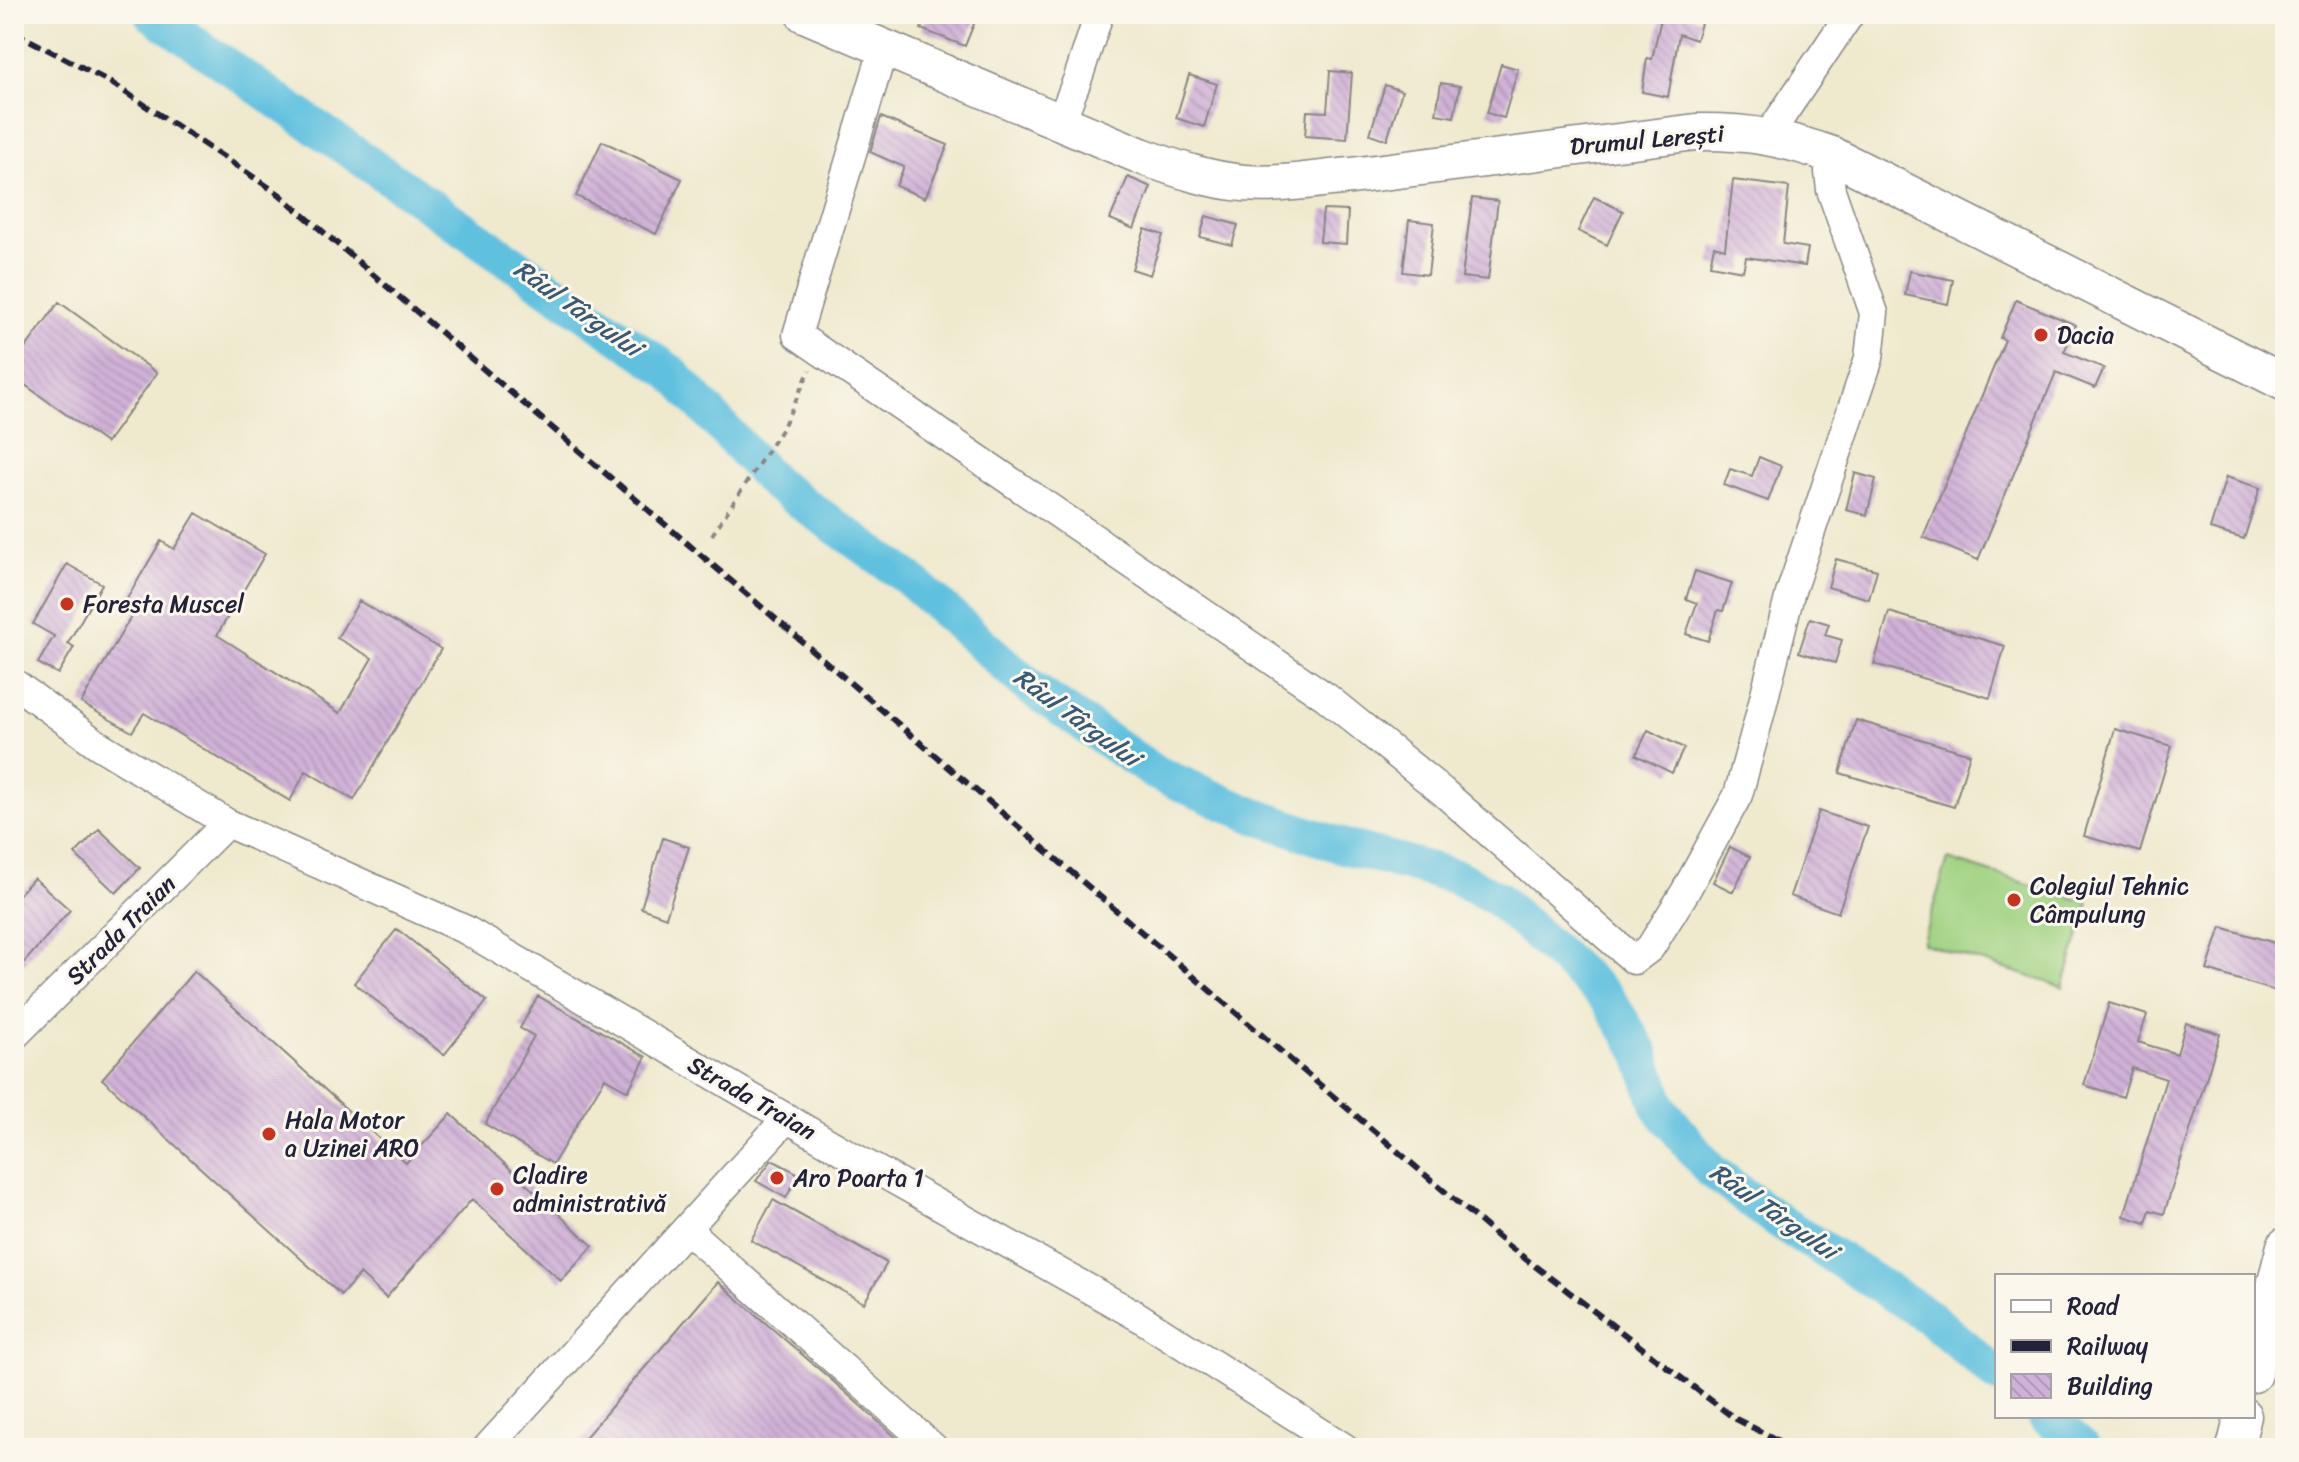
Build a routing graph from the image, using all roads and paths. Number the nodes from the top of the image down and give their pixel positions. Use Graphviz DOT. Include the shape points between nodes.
graph roads {
  1 [pos="804,14"];
  2 [pos="1099,14"];
  3 [pos="1850,14"];
  4 [pos="884,47"];
  5 [pos="1061,121"];
  6 [pos="1768,136"];
  7 [pos="1832,155"];
  8 [pos="820,350"];
  9 [pos="2285,383"];
  10 [pos="712,535"];
  11 [pos="14,683"];
  12 [pos="227,823"];
  13 [pos="14,1036"];
  14 [pos="787,1118"];
  15 [pos="686,1229"];
  16 [pos="2285,1246"];
  17 [pos="2255,1368"];
  18 [pos="2242,1418"];
  19 [pos="487,1448"];
  20 [pos="934,1448"];
  21 [pos="1345,1448"];
  22 [pos="2235,1448"];
  1 -- 4 [label="main road, Drumul Lerești"];
  2 -- 5 [label="street"];
  3 -- 6 [label="street"];
  4 -- 5 [label="main road, Drumul Lerești"];
  4 -- 8 [label="street" via="797,335"];
  5 -- 6 [label="main road, Drumul Lerești" via="1183,171 1245,183 1351,176 1696,132"];
  6 -- 7 [label="main road, Drumul Lerești"];
  7 -- 8 [label="street" via="1831,190 1874,313 1869,358 1790,594 1738,795 1650,948 1634,960 1326,697"];
  7 -- 9 [label="main road, Drumul Lerești"];
  8 -- 10 [label="path" via="783,427"];
  11 -- 12 [label="street, Strada Traian" via="97,744"];
  12 -- 13 [label="street, Strada Traian"];
  12 -- 14 [label="street, Strada Traian" via="466,930"];
  14 -- 15 [label="street"];
  14 -- 21 [label="street, Strada Traian" via="1139,1317"];
  15 -- 19 [label="street"];
  15 -- 20 [label="street"];
  16 -- 17 [label="main road"];
  18 -- 22 [label="main road"];
}
